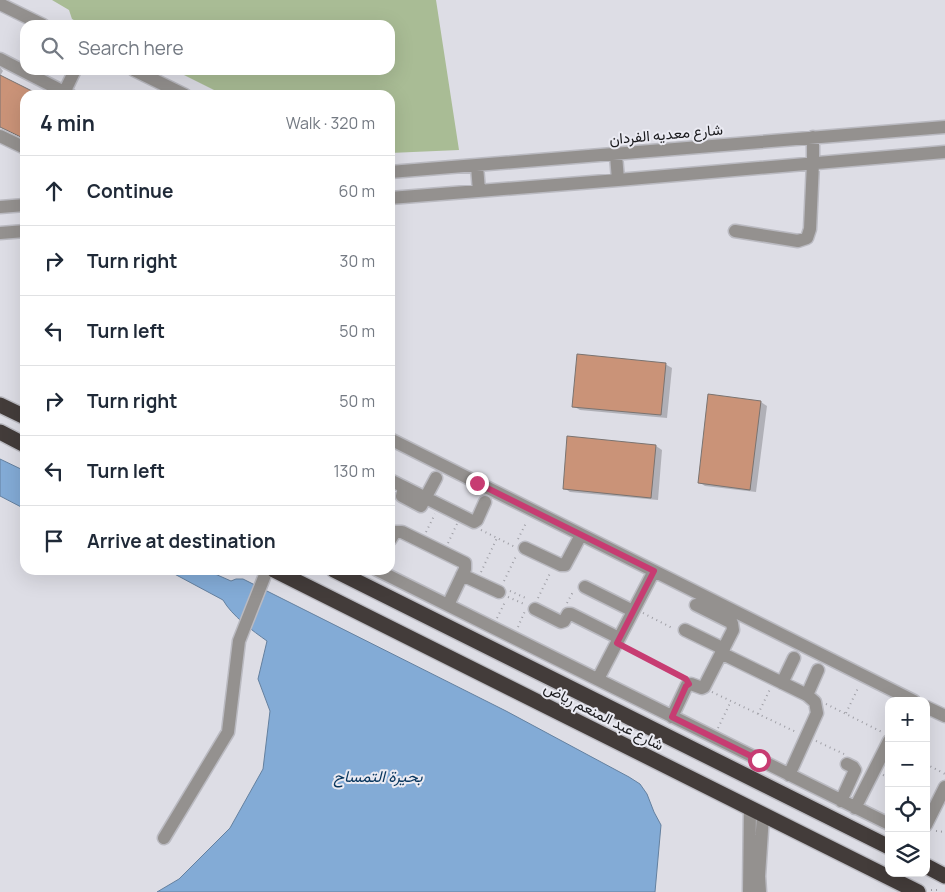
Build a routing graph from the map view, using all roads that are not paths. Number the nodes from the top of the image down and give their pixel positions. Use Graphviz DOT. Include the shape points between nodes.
graph roads {
  1 [pos="0,4"];
  2 [pos="33,20"];
  3 [pos="0,58"];
  4 [pos="20,69"];
  5 [pos="31,75"];
  6 [pos="73,75"];
  7 [pos="144,75"];
  8 [pos="59,90"];
  9 [pos="68,90"];
  10 [pos="175,90"];
  11 [pos="945,127"];
  12 [pos="0,136"];
  13 [pos="813,136"];
  14 [pos="20,146"];
  15 [pos="945,152"];
  16 [pos="616,155"];
  17 [pos="813,163"];
  18 [pos="477,166"];
  19 [pos="395,172"];
  20 [pos="618,180"];
  21 [pos="479,191"];
  22 [pos="395,198"];
  23 [pos="20,205"];
  24 [pos="0,207"];
  25 [pos="20,231"];
  26 [pos="734,231"];
  27 [pos="0,233"];
  28 [pos="0,405"];
  29 [pos="20,415"];
  30 [pos="0,432"];
  31 [pos="20,442"];
  32 [pos="395,442"];
  33 [pos="436,478"];
  34 [pos="395,482"];
  35 [pos="426,498"];
  36 [pos="485,502"];
  37 [pos="395,532"];
  38 [pos="581,535"];
  39 [pos="521,545"];
  40 [pos="654,571"];
  41 [pos="464,572"];
  42 [pos="265,575"];
  43 [pos="284,575"];
  44 [pos="344,575"];
  45 [pos="387,575"];
  46 [pos="585,587"];
  47 [pos="503,592"];
  48 [pos="448,605"];
  49 [pos="696,605"];
  50 [pos="533,606"];
  51 [pos="633,611"];
  52 [pos="685,630"];
  53 [pos="618,640"];
  54 [pos="722,651"];
  55 [pos="794,658"];
  56 [pos="818,670"];
  57 [pos="598,680"];
  58 [pos="778,681"];
  59 [pos="906,697"];
  60 [pos="811,699"];
  61 [pos="930,709"];
  62 [pos="945,716"];
  63 [pos="672,717"];
  64 [pos="885,741"];
  65 [pos="849,760"];
  66 [pos="789,775"];
  67 [pos="945,787"];
  68 [pos="841,801"];
  69 [pos="855,808"];
  70 [pos="756,812"];
  71 [pos="930,817"];
  72 [pos="885,822"];
  73 [pos="164,838"];
  74 [pos="885,845"];
  75 [pos="930,868"];
  76 [pos="945,876"];
  77 [pos="749,892"];
  78 [pos="760,892"];
  79 [pos="918,892"];
  1 -- 2 [label="street"];
  3 -- 4 [label="street"];
  5 -- 8 [label="street"];
  6 -- 9 [label="street"];
  7 -- 10 [label="street"];
  11 -- 13 [label="street, شارع معديه الفردان"];
  12 -- 14 [label="street"];
  13 -- 16 [label="street, شارع معديه الفردان"];
  13 -- 17 [label="street"];
  15 -- 17 [label="street"];
  16 -- 18 [label="street, شارع معديه الفردان"];
  16 -- 20 [label="street"];
  17 -- 20 [label="street"];
  17 -- 26 [label="street" via="807,238 798,240"];
  18 -- 19 [label="street, شارع معديه الفردان"];
  18 -- 21 [label="street"];
  20 -- 21 [label="street"];
  21 -- 22 [label="street"];
  23 -- 24 [label="street"];
  25 -- 27 [label="street"];
  28 -- 29 [label="highway"];
  30 -- 31 [label="highway"];
  32 -- 38 [label="street"];
  33 -- 35 [label="street"];
  34 -- 35 [label="street"];
  35 -- 36 [label="street" via="474,522"];
  37 -- 41 [label="street" via="462,561 465,563"];
  38 -- 39 [label="street" via="565,565"];
  38 -- 40 [label="street"];
  40 -- 51 [label="street"];
  40 -- 59 [label="street"];
  41 -- 47 [label="street"];
  41 -- 48 [label="street"];
  42 -- 73 [label="street" via="239,641 228,732"];
  43 -- 70 [label="highway, شارع عبد المنعم رياض"];
  44 -- 74 [label="highway, شارع عبد المنعم رياض"];
  45 -- 48 [label="street"];
  46 -- 51 [label="street"];
  48 -- 57 [label="street"];
  49 -- 54 [label="street" via="733,625"];
  50 -- 53 [label="street" via="561,622 571,614"];
  51 -- 53 [label="street"];
  52 -- 54 [label="street"];
  53 -- 57 [label="street"];
  54 -- 58 [label="street"];
  54 -- 63 [label="street" via="704,688 686,686"];
  55 -- 58 [label="street"];
  56 -- 60 [label="street"];
  57 -- 63 [label="street"];
  58 -- 60 [label="street"];
  60 -- 66 [label="street" via="817,712"];
  61 -- 62 [label="street"];
  63 -- 66 [label="street"];
  64 -- 69 [label="street"];
  65 -- 68 [label="street" via="855,770"];
  66 -- 68 [label="street"];
  67 -- 71 [label="street"];
  68 -- 69 [label="street"];
  69 -- 72 [label="street"];
  70 -- 77 [label="street"];
  70 -- 78 [label="street"];
  70 -- 79 [label="highway, شارع عبد المنعم رياض"];
  75 -- 76 [label="highway"];
}
